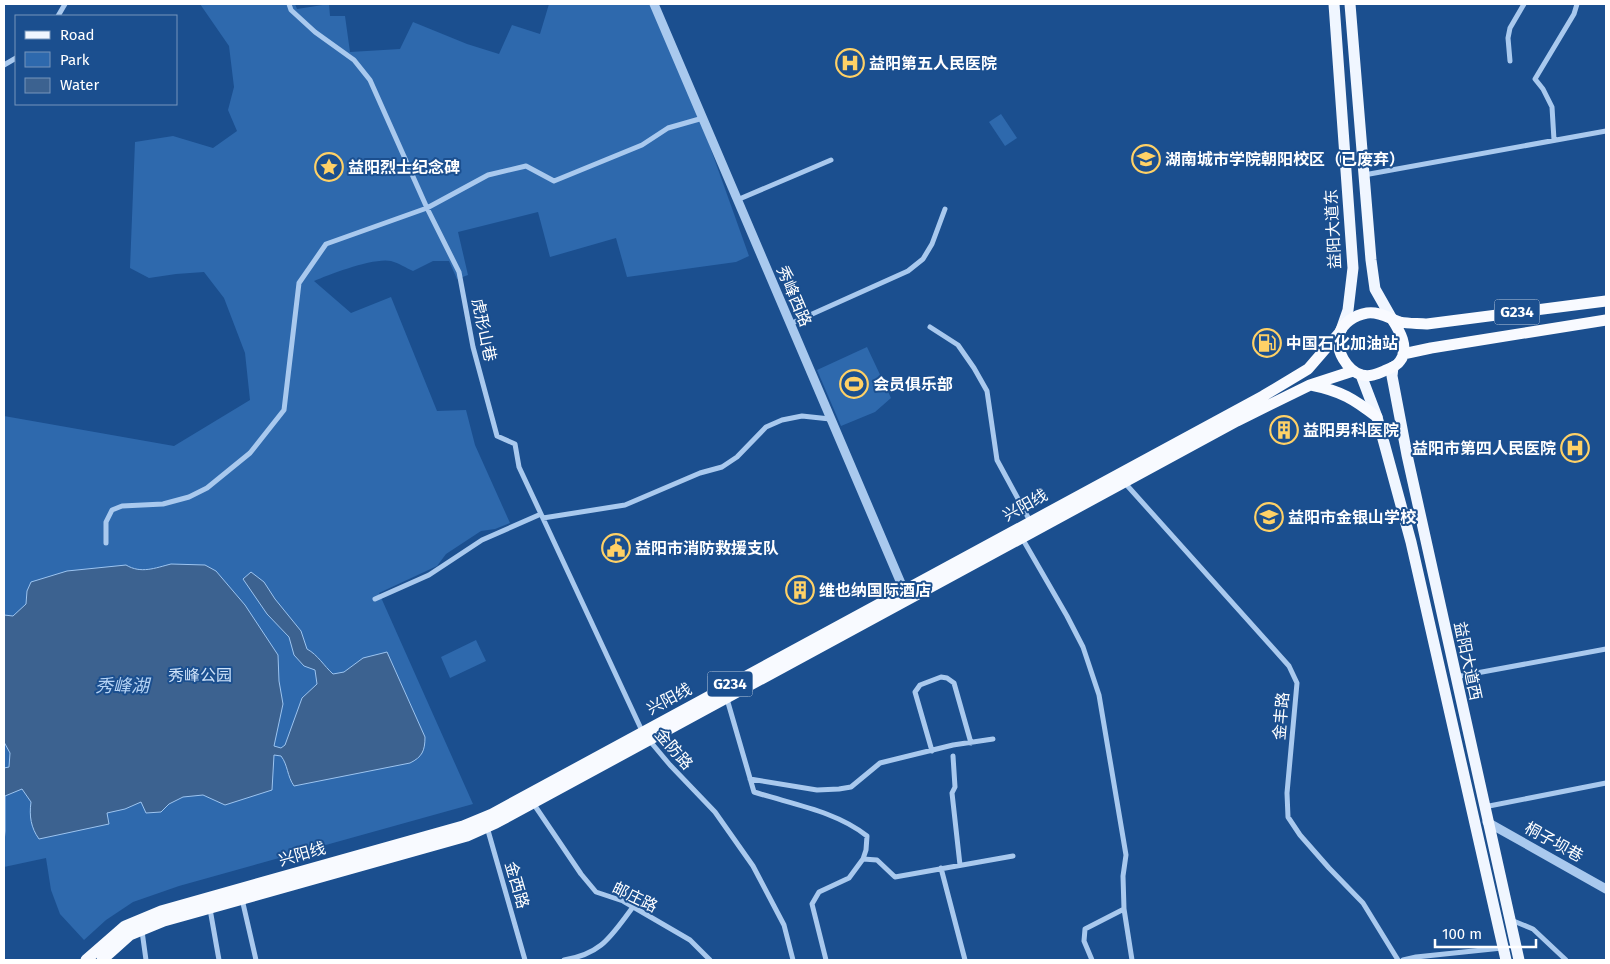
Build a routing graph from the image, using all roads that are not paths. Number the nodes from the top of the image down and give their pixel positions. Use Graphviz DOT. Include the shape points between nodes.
graph roads {
  1 [pos="65,4"];
  2 [pos="288,4"];
  3 [pos="654,4"];
  4 [pos="1334,4"];
  5 [pos="1350,4"];
  6 [pos="1524,4"];
  7 [pos="1577,4"];
  8 [pos="59,15"];
  9 [pos="15,59"];
  10 [pos="1510,61"];
  11 [pos="4,65"];
  12 [pos="702,118"];
  13 [pos="1606,131"];
  14 [pos="1554,140"];
  15 [pos="831,160"];
  16 [pos="1364,175"];
  17 [pos="737,200"];
  18 [pos="427,208"];
  19 [pos="945,209"];
  20 [pos="1369,238"];
  21 [pos="1351,239"];
  22 [pos="1606,301"];
  23 [pos="1530,310"];
  24 [pos="1511,313"];
  25 [pos="1392,319"];
  26 [pos="1606,320"];
  27 [pos="790,324"];
  28 [pos="930,326"];
  29 [pos="1340,332"];
  30 [pos="1534,332"];
  31 [pos="1513,335"];
  32 [pos="1403,354"];
  33 [pos="1393,367"];
  34 [pos="1357,373"];
  35 [pos="1310,385"];
  36 [pos="1377,417"];
  37 [pos="830,419"];
  38 [pos="1120,478"];
  39 [pos="542,516"];
  40 [pos="1030,521"];
  41 [pos="1022,538"];
  42 [pos="106,543"];
  43 [pos="906,595"];
  44 [pos="375,600"];
  45 [pos="1606,649"];
  46 [pos="1455,677"];
  47 [pos="727,698"];
  48 [pos="646,736"];
  49 [pos="993,739"];
  50 [pos="971,743"];
  51 [pos="932,750"];
  52 [pos="952,756"];
  53 [pos="750,779"];
  54 [pos="1606,783"];
  55 [pos="530,799"];
  56 [pos="1484,807"];
  57 [pos="486,822"];
  58 [pos="1487,822"];
  59 [pos="1013,856"];
  60 [pos="863,858"];
  61 [pos="960,864"];
  62 [pos="941,868"];
  63 [pos="1606,889"];
  64 [pos="241,894"];
  65 [pos="209,903"];
  66 [pos="634,907"];
  67 [pos="1124,909"];
  68 [pos="1509,919"];
  69 [pos="142,930"];
  70 [pos="1503,948"];
  71 [pos="1412,959"];
  72 [pos="86,960"];
  73 [pos="102,960"];
  74 [pos="146,960"];
  75 [pos="219,960"];
  76 [pos="256,960"];
  77 [pos="525,960"];
  78 [pos="564,960"];
  79 [pos="710,960"];
  80 [pos="792,960"];
  81 [pos="826,960"];
  82 [pos="965,960"];
  83 [pos="1092,960"];
  84 [pos="1132,960"];
  85 [pos="1398,960"];
  86 [pos="1403,960"];
  87 [pos="1506,960"];
  88 [pos="1519,960"];
  89 [pos="1566,960"];
  1 -- 8 [label="street"];
  2 -- 18 [label="street, 虎形山巷" via="315,32 354,60 370,80"];
  3 -- 12 [label="street, 秀峰西路"];
  4 -- 21 [label="main road, 益阳大道东"];
  5 -- 16 [label="main road"];
  6 -- 10 [label="street" via="1510,28"];
  7 -- 14 [label="street" via="1535,79 1552,107"];
  9 -- 11 [label="street"];
  12 -- 17 [label="street, 秀峰西路"];
  12 -- 18 [label="street" via="668,128 642,146 554,181 526,166 488,175"];
  13 -- 14 [label="street"];
  14 -- 16 [label="street"];
  15 -- 17 [label="street"];
  16 -- 20 [label="main road"];
  17 -- 27 [label="street, 秀峰西路"];
  18 -- 39 [label="street, 虎形山巷" via="459,272 473,347 498,436 514,444 519,467"];
  18 -- 42 [label="street" via="326,244 299,283 284,410 250,453 207,488 162,504 122,506 112,510 106,522"];
  19 -- 27 [label="street" via="932,244 923,259 908,271"];
  20 -- 21 [label="main road"];
  20 -- 25 [label="main road" via="1375,289"];
  21 -- 29 [label="main road, 益阳大道东" via="1353,268 1348,310"];
  22 -- 23 [label="highway, G234"];
  23 -- 24 [label="highway, G234"];
  23 -- 30 [label="highway"];
  24 -- 25 [label="highway, G234" via="1427,324 1402,323"];
  24 -- 31 [label="highway"];
  25 -- 29 [label="highway, G234" via="1368,313 1343,325"];
  25 -- 32 [label="highway" via="1401,333"];
  26 -- 30 [label="highway, G234"];
  27 -- 37 [label="street, 秀峰西路"];
  28 -- 40 [label="street" via="958,345 987,391 997,460"];
  29 -- 34 [label="highway" via="1340,354"];
  29 -- 38 [label="highway, 兴阳线 / G234" via="1308,368"];
  30 -- 31 [label="highway, G234"];
  31 -- 32 [label="highway, G234"];
  32 -- 33 [label="highway"];
  33 -- 34 [label="highway, G234" via="1373,376"];
  33 -- 46 [label="main road, 益阳大道西" via="1398,415"];
  34 -- 35 [label="highway, 兴阳线 / G234"];
  34 -- 36 [label="main road, 益阳大道西"];
  35 -- 36 [label="highway" via="1333,389 1356,400"];
  35 -- 38 [label="highway, 兴阳线 / G234"];
  36 -- 70 [label="main road, 益阳大道西" via="1411,542"];
  37 -- 39 [label="street" via="802,416 782,420 766,427 737,457 722,467 625,505"];
  37 -- 43 [label="street, 秀峰西路"];
  38 -- 40 [label="highway, 兴阳线 / G234"];
  38 -- 41 [label="highway, 兴阳线 / G234"];
  38 -- 85 [label="street, 金丰路" via="1289,666 1297,683 1287,793 1288,817 1311,848 1363,903"];
  39 -- 44 [label="street" via="482,540 429,575"];
  39 -- 48 [label="street, 金防路"];
  40 -- 43 [label="highway, 兴阳线 / G234"];
  41 -- 43 [label="highway, 兴阳线 / G234"];
  41 -- 67 [label="street" via="1068,616 1083,647 1099,695 1126,855"];
  43 -- 47 [label="highway, 兴阳线 / G234"];
  43 -- 48 [label="highway, 兴阳线 / G234"];
  45 -- 46 [label="street"];
  46 -- 56 [label="main road, 益阳大道西"];
  47 -- 48 [label="highway, 兴阳线 / G234"];
  47 -- 53 [label="street"];
  48 -- 55 [label="highway, 兴阳线 / G234"];
  48 -- 80 [label="street, 金防路" via="715,812 753,866 784,925"];
  49 -- 50 [label="street"];
  50 -- 51 [label="street"];
  50 -- 51 [label="street" via="954,683 941,677 920,685 915,692"];
  51 -- 53 [label="street" via="880,763 850,787 839,789 817,790"];
  52 -- 61 [label="street" via="955,787 952,794"];
  53 -- 60 [label="street" via="754,792 829,815 858,829 867,836"];
  54 -- 56 [label="street"];
  55 -- 57 [label="highway, 兴阳线 / G234"];
  55 -- 66 [label="street, 邮庄路" via="596,892"];
  56 -- 58 [label="main road, 益阳大道西"];
  57 -- 64 [label="highway, 兴阳线 / G234" via="463,826"];
  57 -- 77 [label="street, 金西路"];
  58 -- 63 [label="street, 桐子坝巷"];
  58 -- 68 [label="main road, 益阳大道西"];
  59 -- 61 [label="street"];
  60 -- 62 [label="street" via="878,860 895,877"];
  60 -- 81 [label="street" via="849,878 819,892 812,904"];
  61 -- 62 [label="street"];
  62 -- 82 [label="street"];
  64 -- 65 [label="highway, 兴阳线 / G234"];
  64 -- 76 [label="street"];
  65 -- 69 [label="highway, 兴阳线 / G234"];
  65 -- 72 [label="highway, 兴阳线 / G234" via="161,911 125,926"];
  65 -- 75 [label="street"];
  66 -- 78 [label="street" via="606,942 581,957"];
  66 -- 79 [label="street, 邮庄路" via="690,940"];
  67 -- 83 [label="street" via="1085,929 1084,941"];
  67 -- 84 [label="street"];
  68 -- 88 [label="main road, 益阳大道西"];
  68 -- 89 [label="street" via="1533,928"];
  69 -- 73 [label="highway, 兴阳线 / G234" via="130,935"];
  69 -- 74 [label="street"];
  70 -- 71 [label="street"];
  70 -- 87 [label="main road, 益阳大道西"];
  71 -- 86 [label="street"];
}
